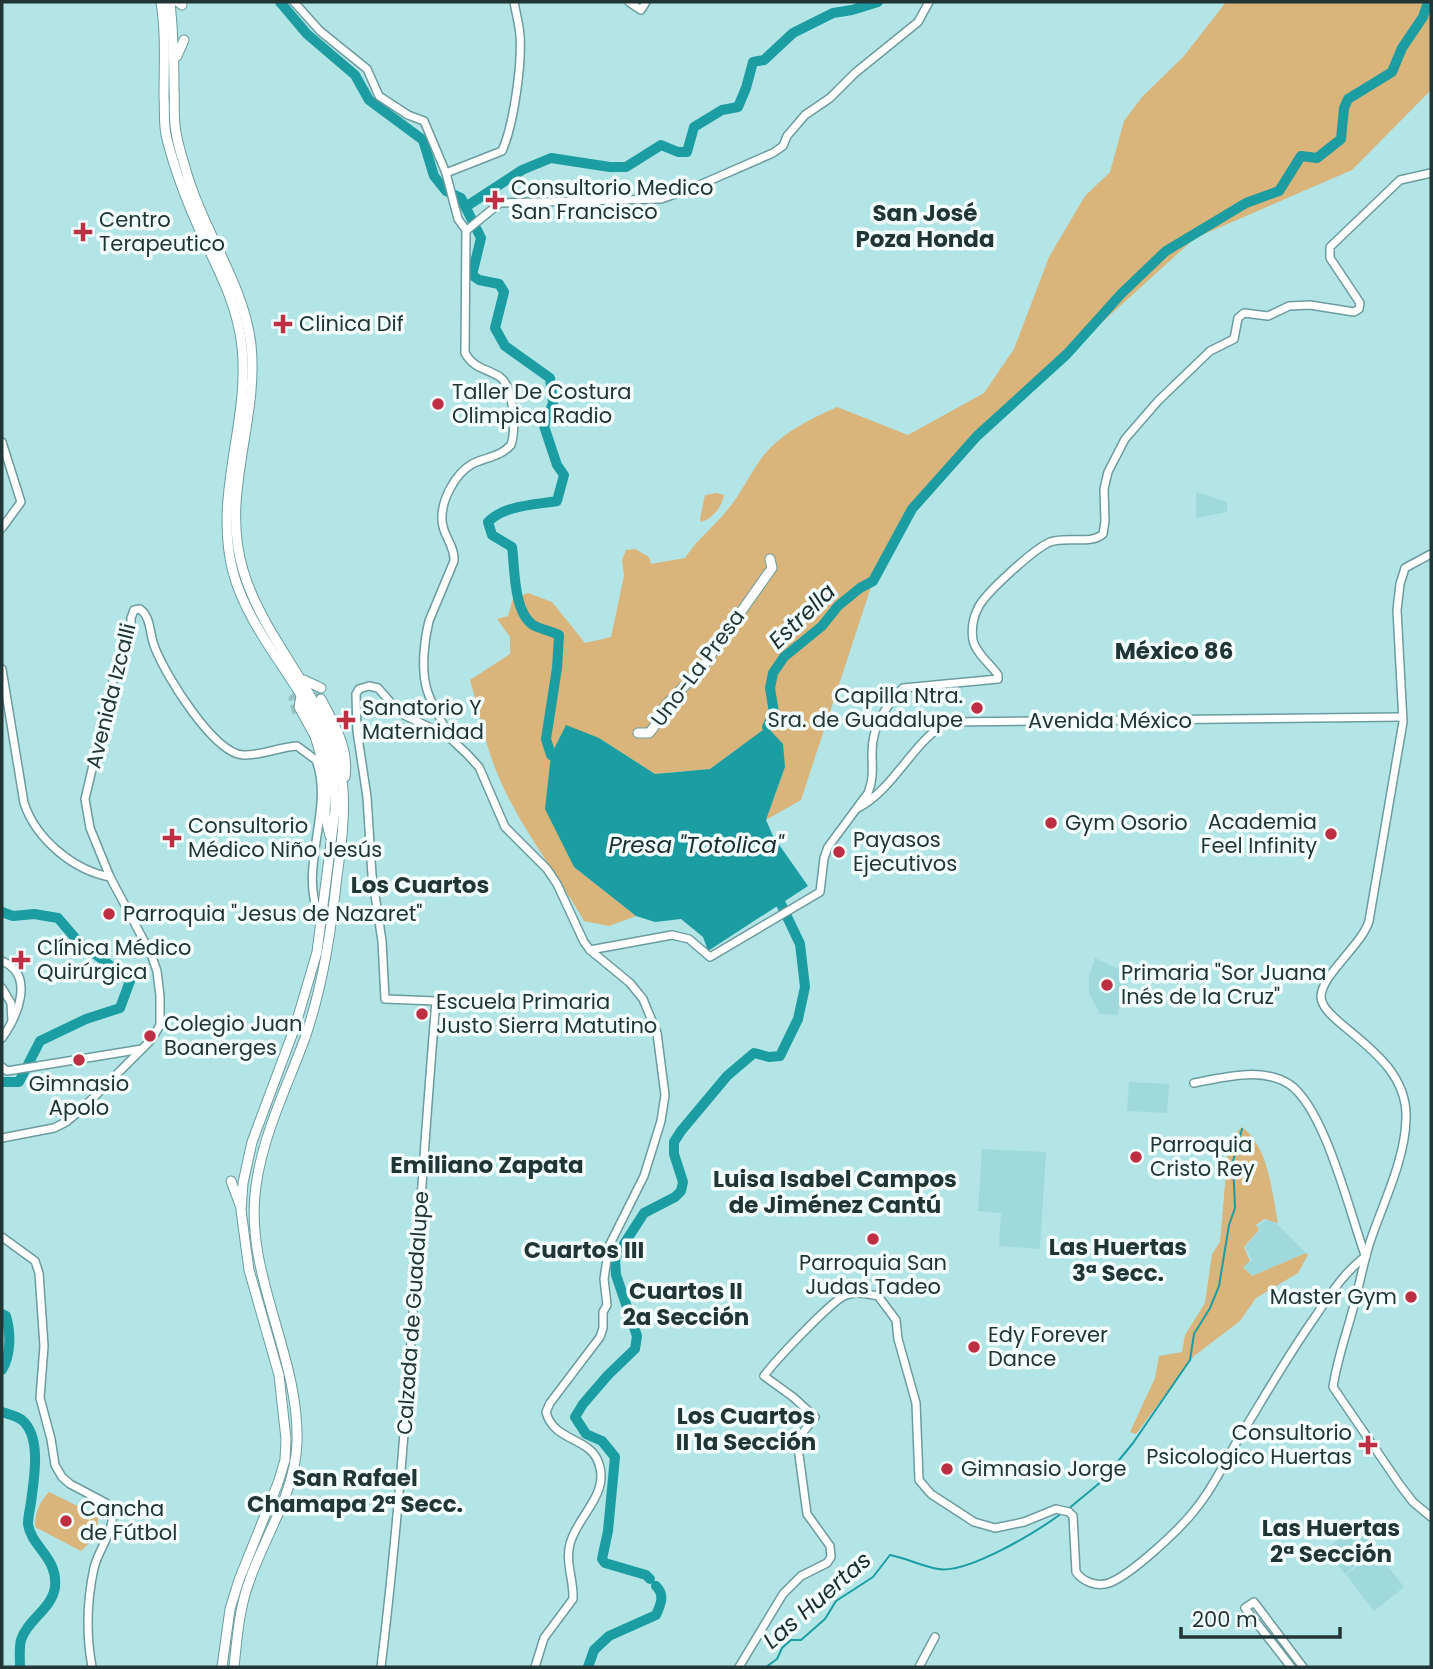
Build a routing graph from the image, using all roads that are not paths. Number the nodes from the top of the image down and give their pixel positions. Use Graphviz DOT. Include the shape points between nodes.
graph roads {
  1 [pos="161,2"];
  2 [pos="170,2"];
  3 [pos="294,2"];
  4 [pos="514,2"];
  5 [pos="629,2"];
  6 [pos="646,2"];
  7 [pos="929,2"];
  8 [pos="184,40"];
  9 [pos="174,75"];
  10 [pos="446,173"];
  11 [pos="1431,173"];
  12 [pos="467,230"];
  13 [pos="2,442"];
  14 [pos="2,528"];
  15 [pos="1431,554"];
  16 [pos="770,559"];
  17 [pos="2,670"];
  18 [pos="302,679"];
  19 [pos="321,688"];
  20 [pos="301,696"];
  21 [pos="321,699"];
  22 [pos="297,713"];
  23 [pos="1402,717"];
  24 [pos="638,733"];
  25 [pos="449,737"];
  26 [pos="345,752"];
  27 [pos="313,756"];
  28 [pos="361,758"];
  29 [pos="347,762"];
  30 [pos="321,785"];
  31 [pos="343,789"];
  32 [pos="326,799"];
  33 [pos="855,810"];
  34 [pos="332,841"];
  35 [pos="110,877"];
  36 [pos="322,922"];
  37 [pos="590,950"];
  38 [pos="2,961"];
  39 [pos="2,988"];
  40 [pos="12,1022"];
  41 [pos="295,1027"];
  42 [pos="307,1031"];
  43 [pos="2,1038"];
  44 [pos="142,1049"];
  45 [pos="2,1067"];
  46 [pos="1194,1083"];
  47 [pos="272,1093"];
  48 [pos="283,1096"];
  49 [pos="2,1138"];
  50 [pos="231,1181"];
  51 [pos="241,1210"];
  52 [pos="2,1237"];
  53 [pos="1366,1256"];
  54 [pos="1431,1517"];
  55 [pos="935,1637"];
  56 [pos="92,1667"];
  57 [pos="222,1667"];
  58 [pos="234,1667"];
  59 [pos="381,1667"];
  60 [pos="536,1667"];
  61 [pos="738,1667"];
  62 [pos="919,1667"];
  63 [pos="1292,1667"];
  64 [pos="1303,1667"];
  1 -- 20 [label="highway" via="166,137 180,186 229,295 242,347 226,514 233,570 255,622"];
  2 -- 9 [label="highway"];
  3 -- 10 [label="street" via="320,31 367,69 379,96 424,121"];
  4 -- 10 [label="street" via="521,39 507,141 502,151"];
  5 -- 6 [label="street" via="641,10"];
  7 -- 12 [label="street" via="918,22 805,115 773,153 661,199 500,203"];
  8 -- 9 [label="highway"];
  9 -- 18 [label="highway" via="175,131 189,181 238,292 251,347 252,373 234,515 237,546 262,616"];
  10 -- 12 [label="street" via="458,219"];
  11 -- 33 [label="street" via="1400,180 1329,247 1330,258 1360,303 1359,309 1310,305 1289,306 1268,316 1244,313 1236,323 1234,339 1210,351 1158,401 1125,439 1108,472 1103,534 1041,547 978,606 972,622 973,643 998,679 903,688 889,702 874,733 872,782"];
  12 -- 25 [label="street" via="465,353 470,362 505,383 514,433 506,450 468,467 456,480 442,515 454,561 426,632 425,678"];
  13 -- 14 [label="street" via="20,495 20,507"];
  15 -- 23 [label="street" via="1405,568 1400,584"];
  16 -- 24 [label="highway, Uno-La Presa" via="772,568 718,639 708,660 664,707 659,724 649,733"];
  17 -- 35 [label="street" via="29,817 60,852 83,869"];
  18 -- 19 [label="highway"];
  18 -- 31 [label="highway" via="334,740"];
  20 -- 32 [label="highway" via="299,707 322,760"];
  20 -- 34 [label="highway" via="325,741 332,770"];
  21 -- 26 [label="highway"];
  22 -- 27 [label="highway" via="310,735"];
  23 -- 33 [label="street, Avenida México" via="947,722"];
  23 -- 53 [label="street" via="1369,921 1321,996 1326,1010 1381,1056 1405,1098 1406,1125 1399,1156"];
  25 -- 28 [label="street" via="400,713 381,691 364,687 357,691"];
  25 -- 37 [label="street" via="479,767 505,827 557,884"];
  26 -- 28 [label="street"];
  26 -- 29 [label="highway"];
  27 -- 30 [label="street"];
  27 -- 35 [label="street, Avenida Izcalli" via="297,746 249,755 230,751 181,696 152,643 148,618 140,609 134,610 85,799 90,828"];
  28 -- 29 [label="street"];
  28 -- 59 [label="street, Calzada de Guadalupe" via="382,941 384,999 436,1001 400,1502"];
  29 -- 31 [label="highway"];
  30 -- 32 [label="street"];
  30 -- 36 [label="street" via="312,888"];
  31 -- 42 [label="highway" via="326,964"];
  32 -- 34 [label="highway"];
  33 -- 37 [label="street" via="828,847 820,892 714,956 672,935"];
  34 -- 36 [label="highway"];
  35 -- 44 [label="street" via="157,971 160,1025"];
  36 -- 41 [label="highway"];
  37 -- 60 [label="street" via="643,999 657,1033 665,1106 644,1176 609,1246 603,1333 546,1412 559,1432 591,1452 598,1462 600,1486 570,1544 571,1602 544,1638"];
  38 -- 40 [label="street" via="19,978 20,1002"];
  39 -- 40 [label="street"];
  40 -- 43 [label="street"];
  41 -- 42 [label="highway" via="288,1054 292,1059"];
  41 -- 47 [label="highway"];
  42 -- 48 [label="highway"];
  44 -- 45 [label="street" via="6,1071"];
  44 -- 49 [label="street" via="66,1122"];
  46 -- 53 [label="street" via="1249,1075 1270,1077 1295,1089 1325,1140"];
  47 -- 48 [label="highway" via="285,1068 290,1072"];
  47 -- 51 [label="highway" via="252,1142"];
  48 -- 58 [label="highway" via="267,1136 254,1215 261,1266 296,1417 295,1460 289,1487 248,1582"];
  50 -- 51 [label="highway"];
  51 -- 57 [label="highway" via="249,1270 279,1375 286,1439 278,1483 230,1609"];
  52 -- 56 [label="street" via="35,1261 39,1273 44,1346 40,1398 55,1465 70,1484 112,1510 111,1526 94,1566 87,1615"];
  53 -- 54 [label="street" via="1333,1387 1400,1485"];
  53 -- 61 [label="street" via="1345,1275 1296,1344 1195,1511 1158,1548 1109,1583 1098,1584 1080,1578 1075,1567 1073,1516 1066,1510 995,1528 974,1522 930,1494 919,1480 916,1403 896,1321 878,1296 859,1292 842,1296 764,1376 815,1417 797,1440 807,1514 832,1553 827,1563 801,1576 783,1594"];
  55 -- 62 [label="street"];
  63 -- 64 [label="street" via="1245,1608 1254,1602"];
}
